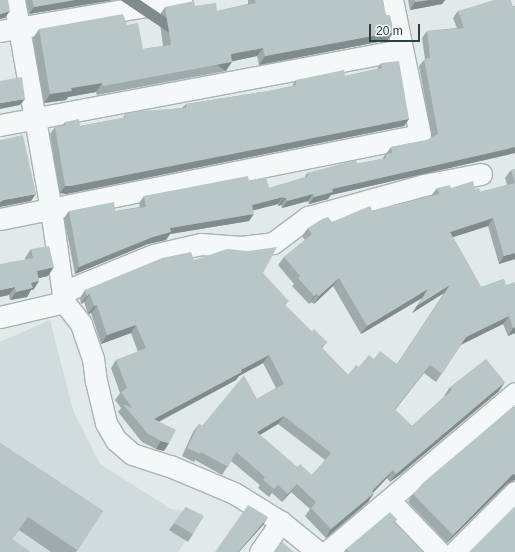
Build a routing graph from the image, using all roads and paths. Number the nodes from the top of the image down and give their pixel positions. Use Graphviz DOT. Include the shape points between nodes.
graph roads {
  1 [pos="14,0"];
  2 [pos="180,0"];
  3 [pos="392,0"];
  4 [pos="10,29"];
  5 [pos="402,50"];
  6 [pos="34,118"];
  7 [pos="0,125"];
  8 [pos="481,174"];
  9 [pos="51,209"];
  10 [pos="0,219"];
  11 [pos="64,297"];
  12 [pos="0,317"];
  13 [pos="515,393"];
  14 [pos="515,492"];
  15 [pos="389,500"];
  16 [pos="281,522"];
  17 [pos="260,552"];
  18 [pos="318,552"];
  19 [pos="327,552"];
  20 [pos="439,552"];
  21 [pos="455,552"];
  1 -- 4 [label="street"];
  2 -- 4 [label="street"];
  3 -- 5 [label="street"];
  4 -- 6 [label="street"];
  5 -- 6 [label="street"];
  5 -- 9 [label="street" via="420,135"];
  6 -- 7 [label="street"];
  6 -- 9 [label="street"];
  8 -- 11 [label="street" via="424,184 308,217 273,243 241,247 201,244 153,255"];
  9 -- 10 [label="street"];
  9 -- 11 [label="street"];
  11 -- 12 [label="street"];
  11 -- 16 [label="street" via="81,324 93,358 106,423 116,440 132,454 170,466 234,494"];
  13 -- 15 [label="street"];
  14 -- 21 [label="street"];
  15 -- 19 [label="street"];
  15 -- 20 [label="street"];
  16 -- 17 [label="street"];
  16 -- 18 [label="street"];
}
